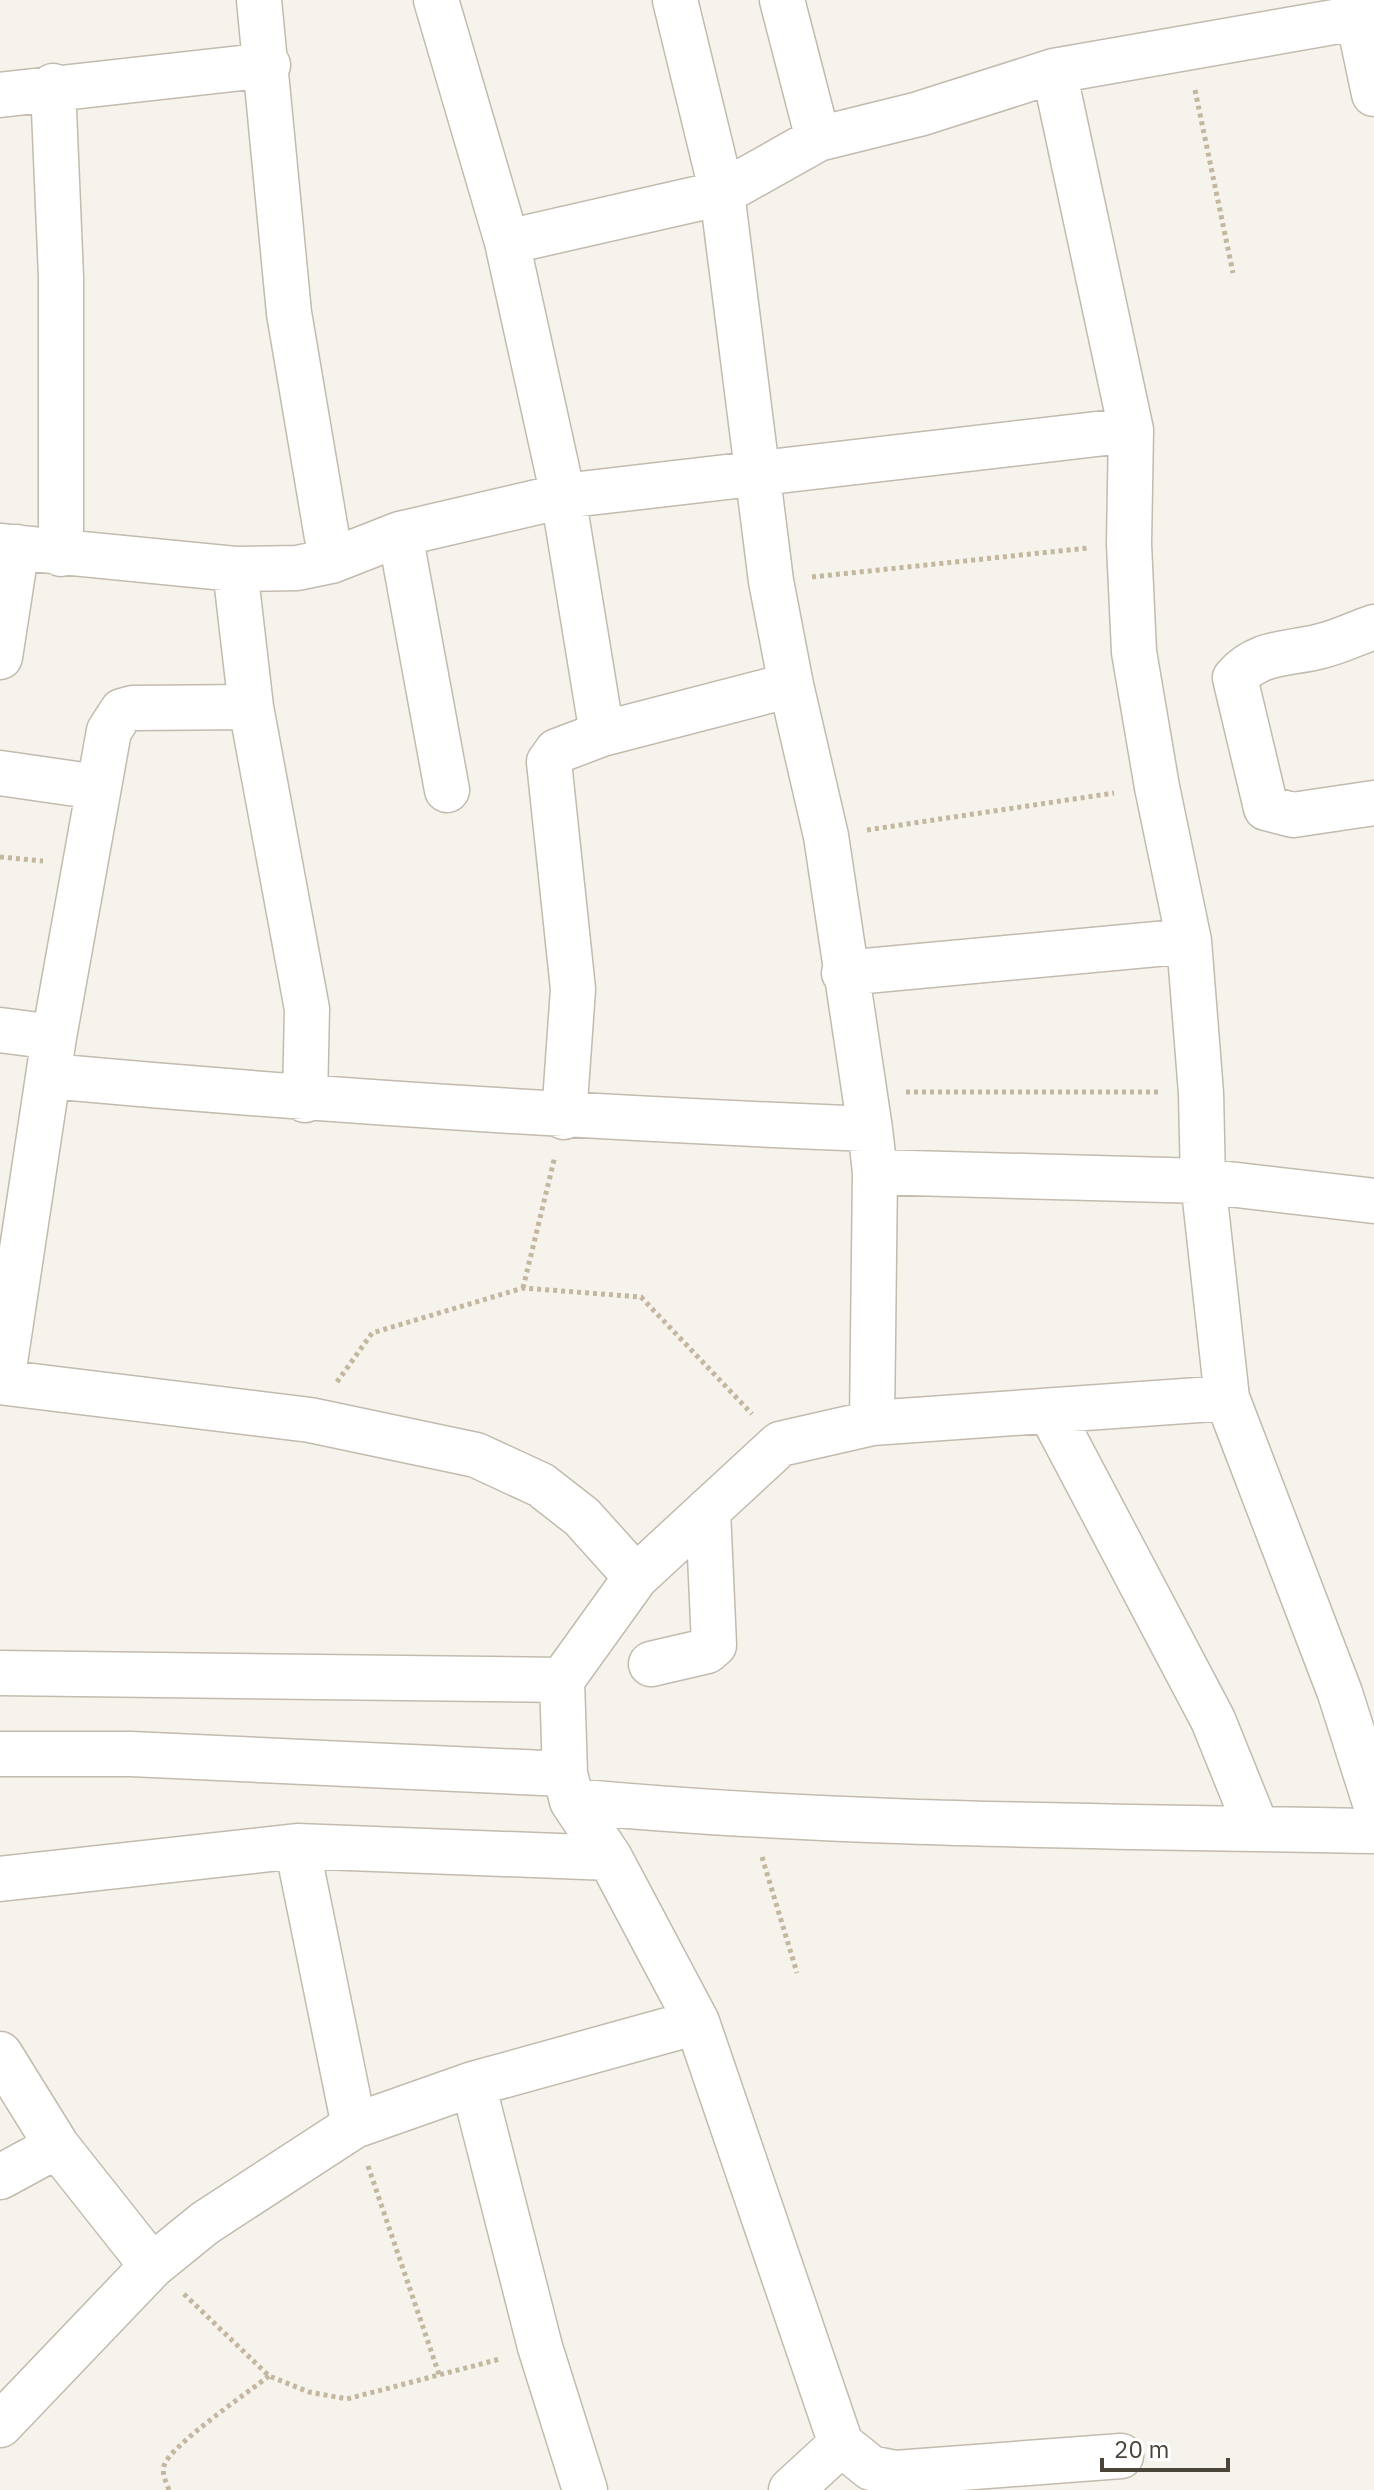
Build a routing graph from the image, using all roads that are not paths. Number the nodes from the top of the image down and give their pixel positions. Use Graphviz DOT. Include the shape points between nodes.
graph roads {
  1 [pos="259,0"];
  2 [pos="436,0"];
  3 [pos="675,0"];
  4 [pos="782,0"];
  5 [pos="1366,16"];
  6 [pos="268,65"];
  7 [pos="1054,71"];
  8 [pos="53,86"];
  9 [pos="1374,94"];
  10 [pos="0,95"];
  11 [pos="818,139"];
  12 [pos="722,193"];
  13 [pos="507,242"];
  14 [pos="1131,430"];
  15 [pos="755,471"];
  16 [pos="563,496"];
  17 [pos="400,534"];
  18 [pos="9,547"];
  19 [pos="61,554"];
  20 [pos="331,561"];
  21 [pos="235,569"];
  22 [pos="1374,627"];
  23 [pos="0,657"];
  24 [pos="791,685"];
  25 [pos="251,707"];
  26 [pos="602,734"];
  27 [pos="0,773"];
  28 [pos="97,787"];
  29 [pos="447,790"];
  30 [pos="1374,803"];
  31 [pos="1189,941"];
  32 [pos="844,973"];
  33 [pos="0,1030"];
  34 [pos="52,1057"];
  35 [pos="305,1100"];
  36 [pos="867,1110"];
  37 [pos="564,1117"];
  38 [pos="875,1172"];
  39 [pos="1203,1181"];
  40 [pos="1374,1201"];
  41 [pos="1,1382"];
  42 [pos="1227,1398"];
  43 [pos="1051,1413"];
  44 [pos="872,1423"];
  45 [pos="708,1510"];
  46 [pos="636,1577"];
  47 [pos="651,1664"];
  48 [pos="0,1673"];
  49 [pos="562,1680"];
  50 [pos="1357,1693"];
  51 [pos="0,1754"];
  52 [pos="568,1787"];
  53 [pos="1374,1800"];
  54 [pos="1257,1829"];
  55 [pos="1374,1831"];
  56 [pos="297,1846"];
  57 [pos="610,1858"];
  58 [pos="0,1879"];
  59 [pos="697,2022"];
  60 [pos="0,2054"];
  61 [pos="473,2084"];
  62 [pos="354,2126"];
  63 [pos="57,2146"];
  64 [pos="0,2177"];
  65 [pos="152,2266"];
  66 [pos="0,2425"];
  67 [pos="841,2444"];
  68 [pos="1121,2456"];
  69 [pos="585,2490"];
  70 [pos="791,2490"];
  1 -- 6 [label="street"];
  2 -- 13 [label="street"];
  3 -- 12 [label="street"];
  4 -- 11 [label="street"];
  5 -- 7 [label="street"];
  5 -- 9 [label="street"];
  6 -- 8 [label="street"];
  6 -- 20 [label="street" via="289,313"];
  7 -- 11 [label="street"];
  7 -- 14 [label="street"];
  8 -- 10 [label="street"];
  8 -- 19 [label="street" via="61,277"];
  11 -- 12 [label="street"];
  12 -- 13 [label="street"];
  12 -- 15 [label="street"];
  13 -- 16 [label="street"];
  14 -- 15 [label="street"];
  14 -- 31 [label="street" via="1134,652"];
  15 -- 16 [label="street"];
  15 -- 24 [label="street"];
  16 -- 17 [label="street"];
  16 -- 26 [label="street"];
  17 -- 20 [label="street"];
  17 -- 29 [label="street"];
  18 -- 19 [label="street"];
  18 -- 23 [label="street"];
  19 -- 21 [label="street"];
  20 -- 21 [label="street" via="297,568"];
  21 -- 25 [label="street"];
  22 -- 30 [label="street" via="1320,647 1274,653 1245,666 1235,678 1266,808 1293,815"];
  24 -- 26 [label="street"];
  24 -- 32 [label="street" via="826,836"];
  25 -- 28 [label="street" via="122,711 109,731"];
  25 -- 35 [label="street" via="307,1009"];
  26 -- 37 [label="street" via="557,751 549,762 573,989"];
  27 -- 28 [label="street"];
  28 -- 34 [label="street"];
  31 -- 32 [label="street"];
  31 -- 39 [label="street"];
  32 -- 36 [label="street"];
  33 -- 34 [label="street"];
  34 -- 35 [label="street"];
  34 -- 41 [label="street"];
  35 -- 37 [label="street"];
  36 -- 37 [label="street"];
  36 -- 38 [label="street"];
  38 -- 39 [label="street"];
  38 -- 44 [label="street"];
  39 -- 40 [label="street"];
  39 -- 42 [label="street"];
  41 -- 46 [label="street" via="310,1420 476,1455 541,1485 582,1517"];
  42 -- 43 [label="street"];
  42 -- 50 [label="street"];
  43 -- 44 [label="street"];
  43 -- 54 [label="street" via="1213,1720"];
  44 -- 45 [label="street" via="780,1444"];
  45 -- 46 [label="street"];
  45 -- 47 [label="street" via="714,1645"];
  46 -- 49 [label="street"];
  48 -- 49 [label="street"];
  49 -- 52 [label="street"];
  50 -- 53 [label="street"];
  51 -- 52 [label="street" via="131,1754"];
  52 -- 54 [label="street" via="665,1811"];
  52 -- 57 [label="street"];
  54 -- 55 [label="street"];
  56 -- 57 [label="street"];
  56 -- 58 [label="street"];
  56 -- 62 [label="street"];
  57 -- 59 [label="street"];
  59 -- 61 [label="street"];
  59 -- 67 [label="street"];
  60 -- 63 [label="street"];
  61 -- 62 [label="street"];
  61 -- 69 [label="street" via="540,2347"];
  62 -- 65 [label="street" via="205,2223"];
  63 -- 64 [label="street"];
  63 -- 65 [label="street"];
  65 -- 66 [label="street"];
  67 -- 68 [label="street" via="871,2468 895,2473"];
  67 -- 70 [label="street"];
}
